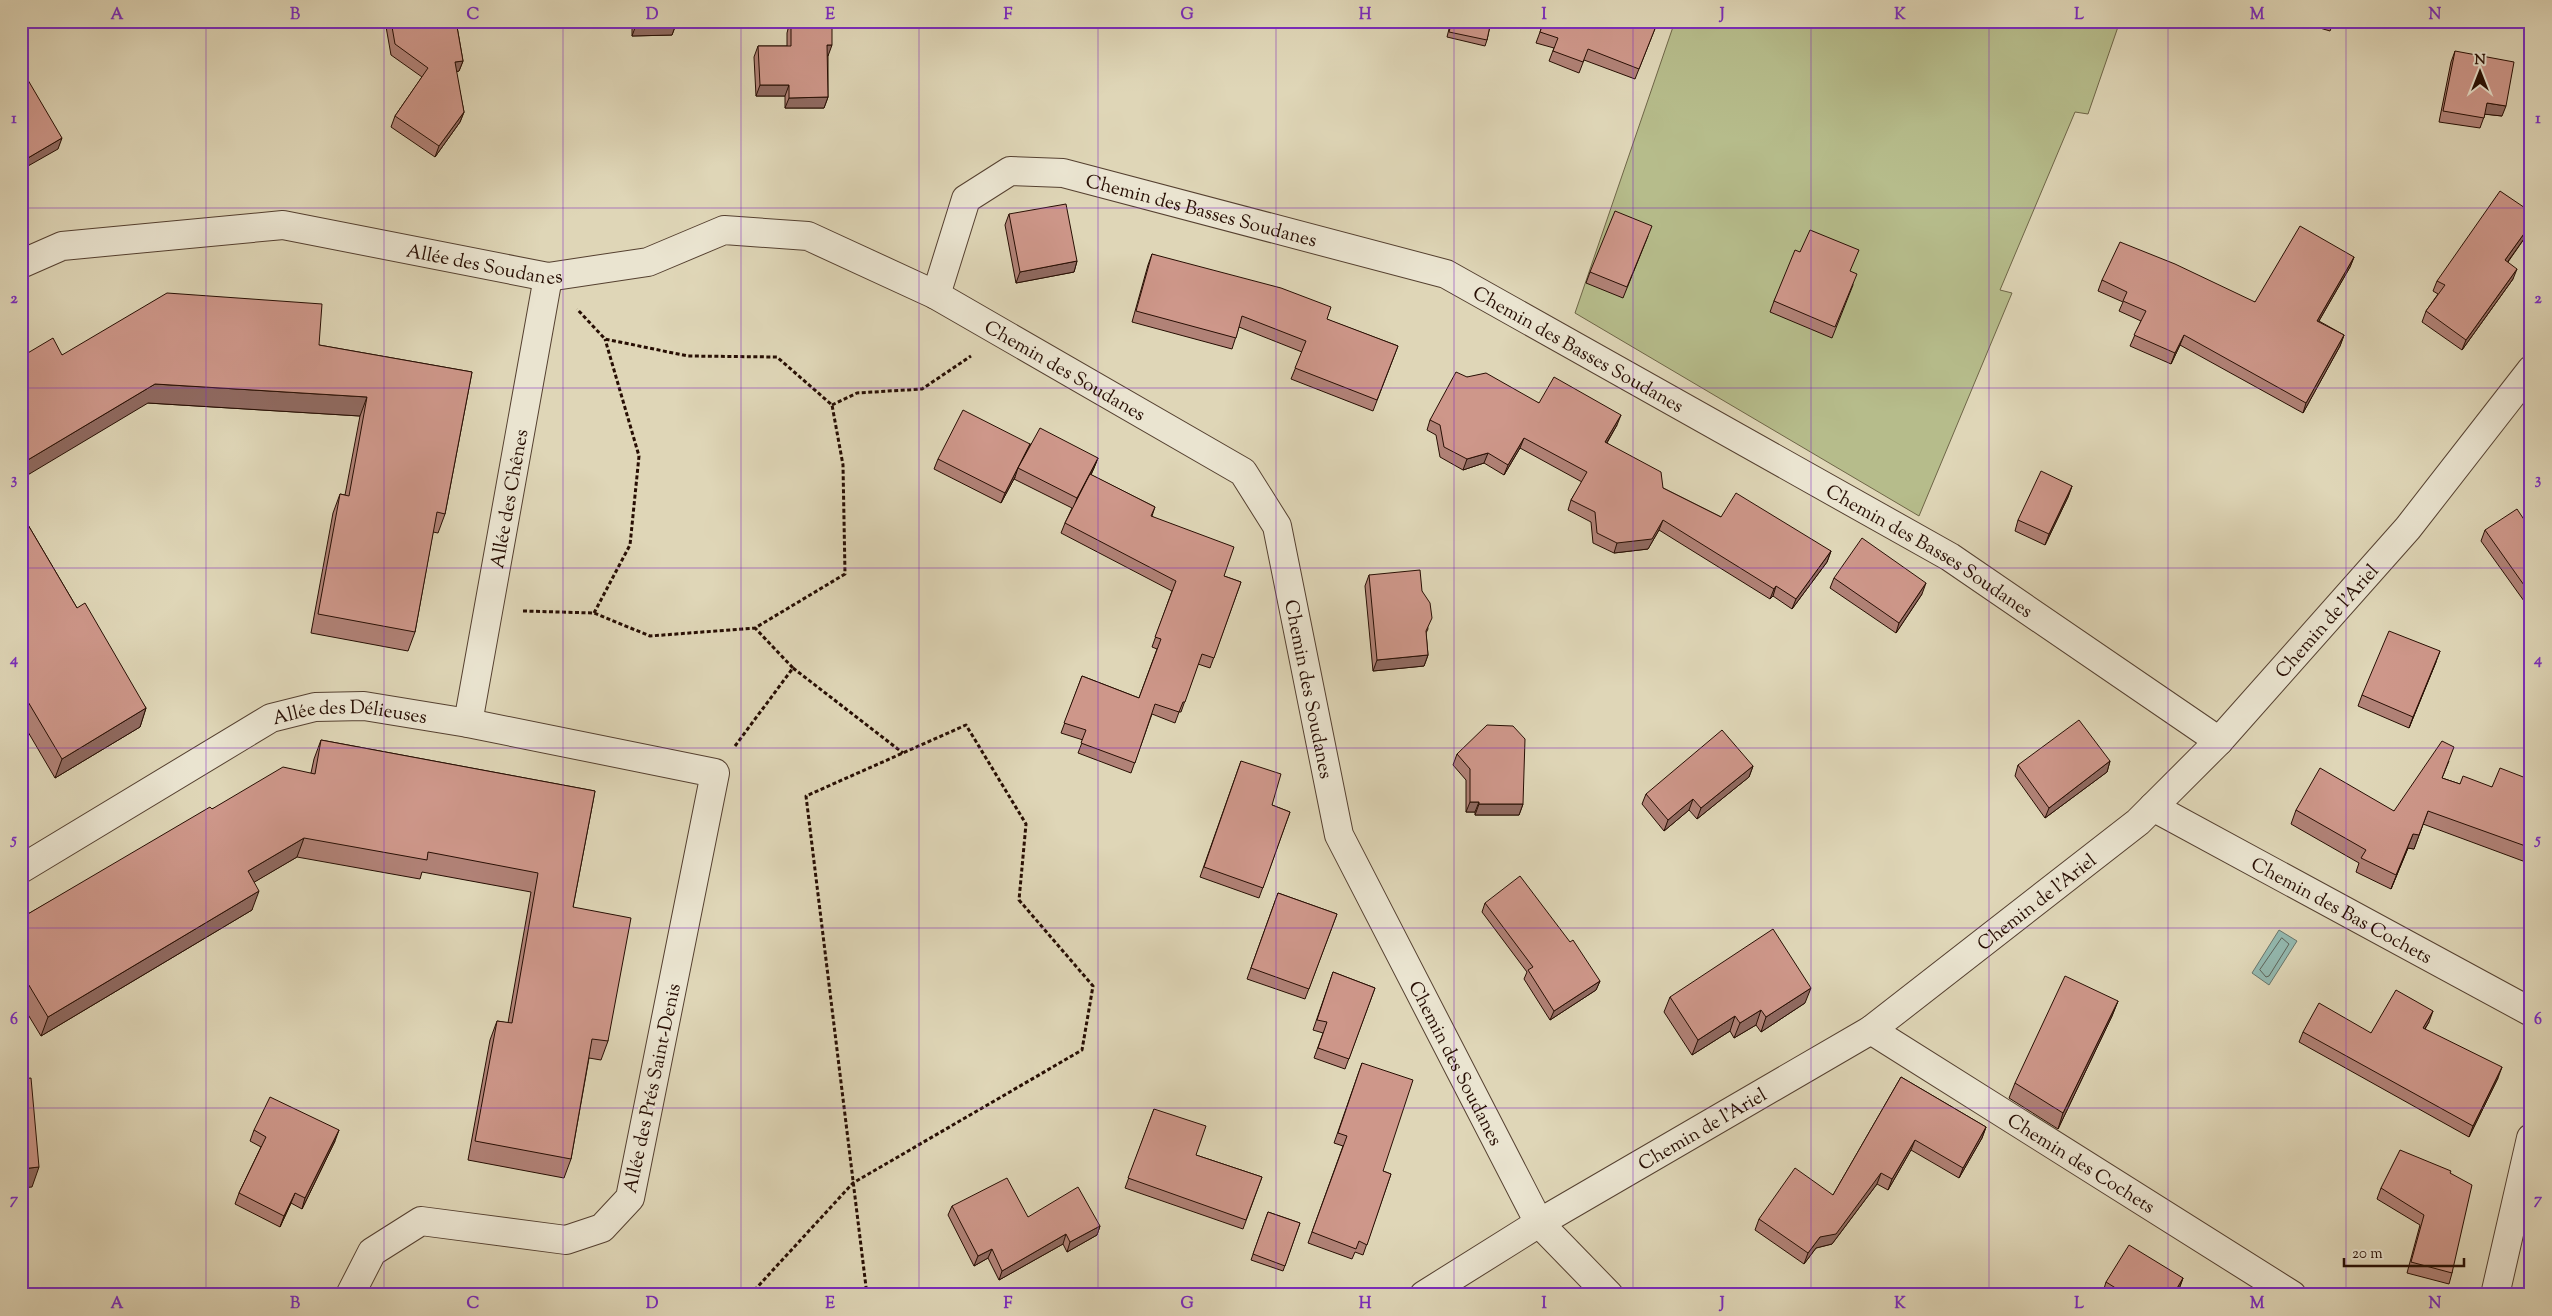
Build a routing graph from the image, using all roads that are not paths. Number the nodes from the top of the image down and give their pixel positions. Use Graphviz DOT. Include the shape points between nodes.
graph roads {
  1 [pos="21,264"];
  2 [pos="548,277"];
  3 [pos="936,295"];
  4 [pos="2531,370"];
  5 [pos="468,722"];
  6 [pos="2219,741"];
  7 [pos="715,774"];
  8 [pos="2153,807"];
  9 [pos="22,868"];
  10 [pos="2531,1012"];
  11 [pos="1871,1030"];
  12 [pos="2531,1138"];
  13 [pos="1539,1223"];
  14 [pos="566,1240"];
  15 [pos="331,1295"];
  16 [pos="350,1295"];
  17 [pos="1424,1295"];
  18 [pos="1610,1295"];
  19 [pos="2292,1295"];
  20 [pos="2495,1295"];
  1 -- 2 [label="street, Allée des Soudanes" via="62,246 283,225"];
  2 -- 3 [label="street, Allée des Soudanes" via="648,262 724,230 808,236"];
  2 -- 5 [label="street, Allée des Chênes"];
  3 -- 6 [label="street, Chemin des Basses Soudanes" via="966,199 1010,171 1063,173 1446,274 1950,557"];
  3 -- 13 [label="street, Chemin des Soudanes" via="1242,472 1278,526 1339,835"];
  4 -- 6 [label="street, Chemin de l'Ariel" via="2408,528"];
  5 -- 7 [label="street, Allée des Délieuses"];
  5 -- 9 [label="street, Allée des Délieuses" via="364,706 315,707 271,718"];
  6 -- 8 [label="street, Chemin de l'Ariel"];
  7 -- 14 [label="street, Allée des Prés Saint-Denis" via="630,1198 602,1228"];
  8 -- 10 [label="street, Chemin des Bas Cochets"];
  8 -- 11 [label="street, Chemin de l'Ariel"];
  11 -- 13 [label="street, Chemin de l'Ariel"];
  11 -- 19 [label="street, Chemin des Cochets"];
  12 -- 20 [label="street"];
  13 -- 17 [label="street, Chemin de l'Ariel"];
  13 -- 18 [label="street, Chemin des Soudanes"];
  14 -- 15 [label="street" via="420,1214 390,1221 357,1247"];
  14 -- 16 [label="street, Allée des Prés Saint-Denis" via="421,1221 372,1252"];
}
